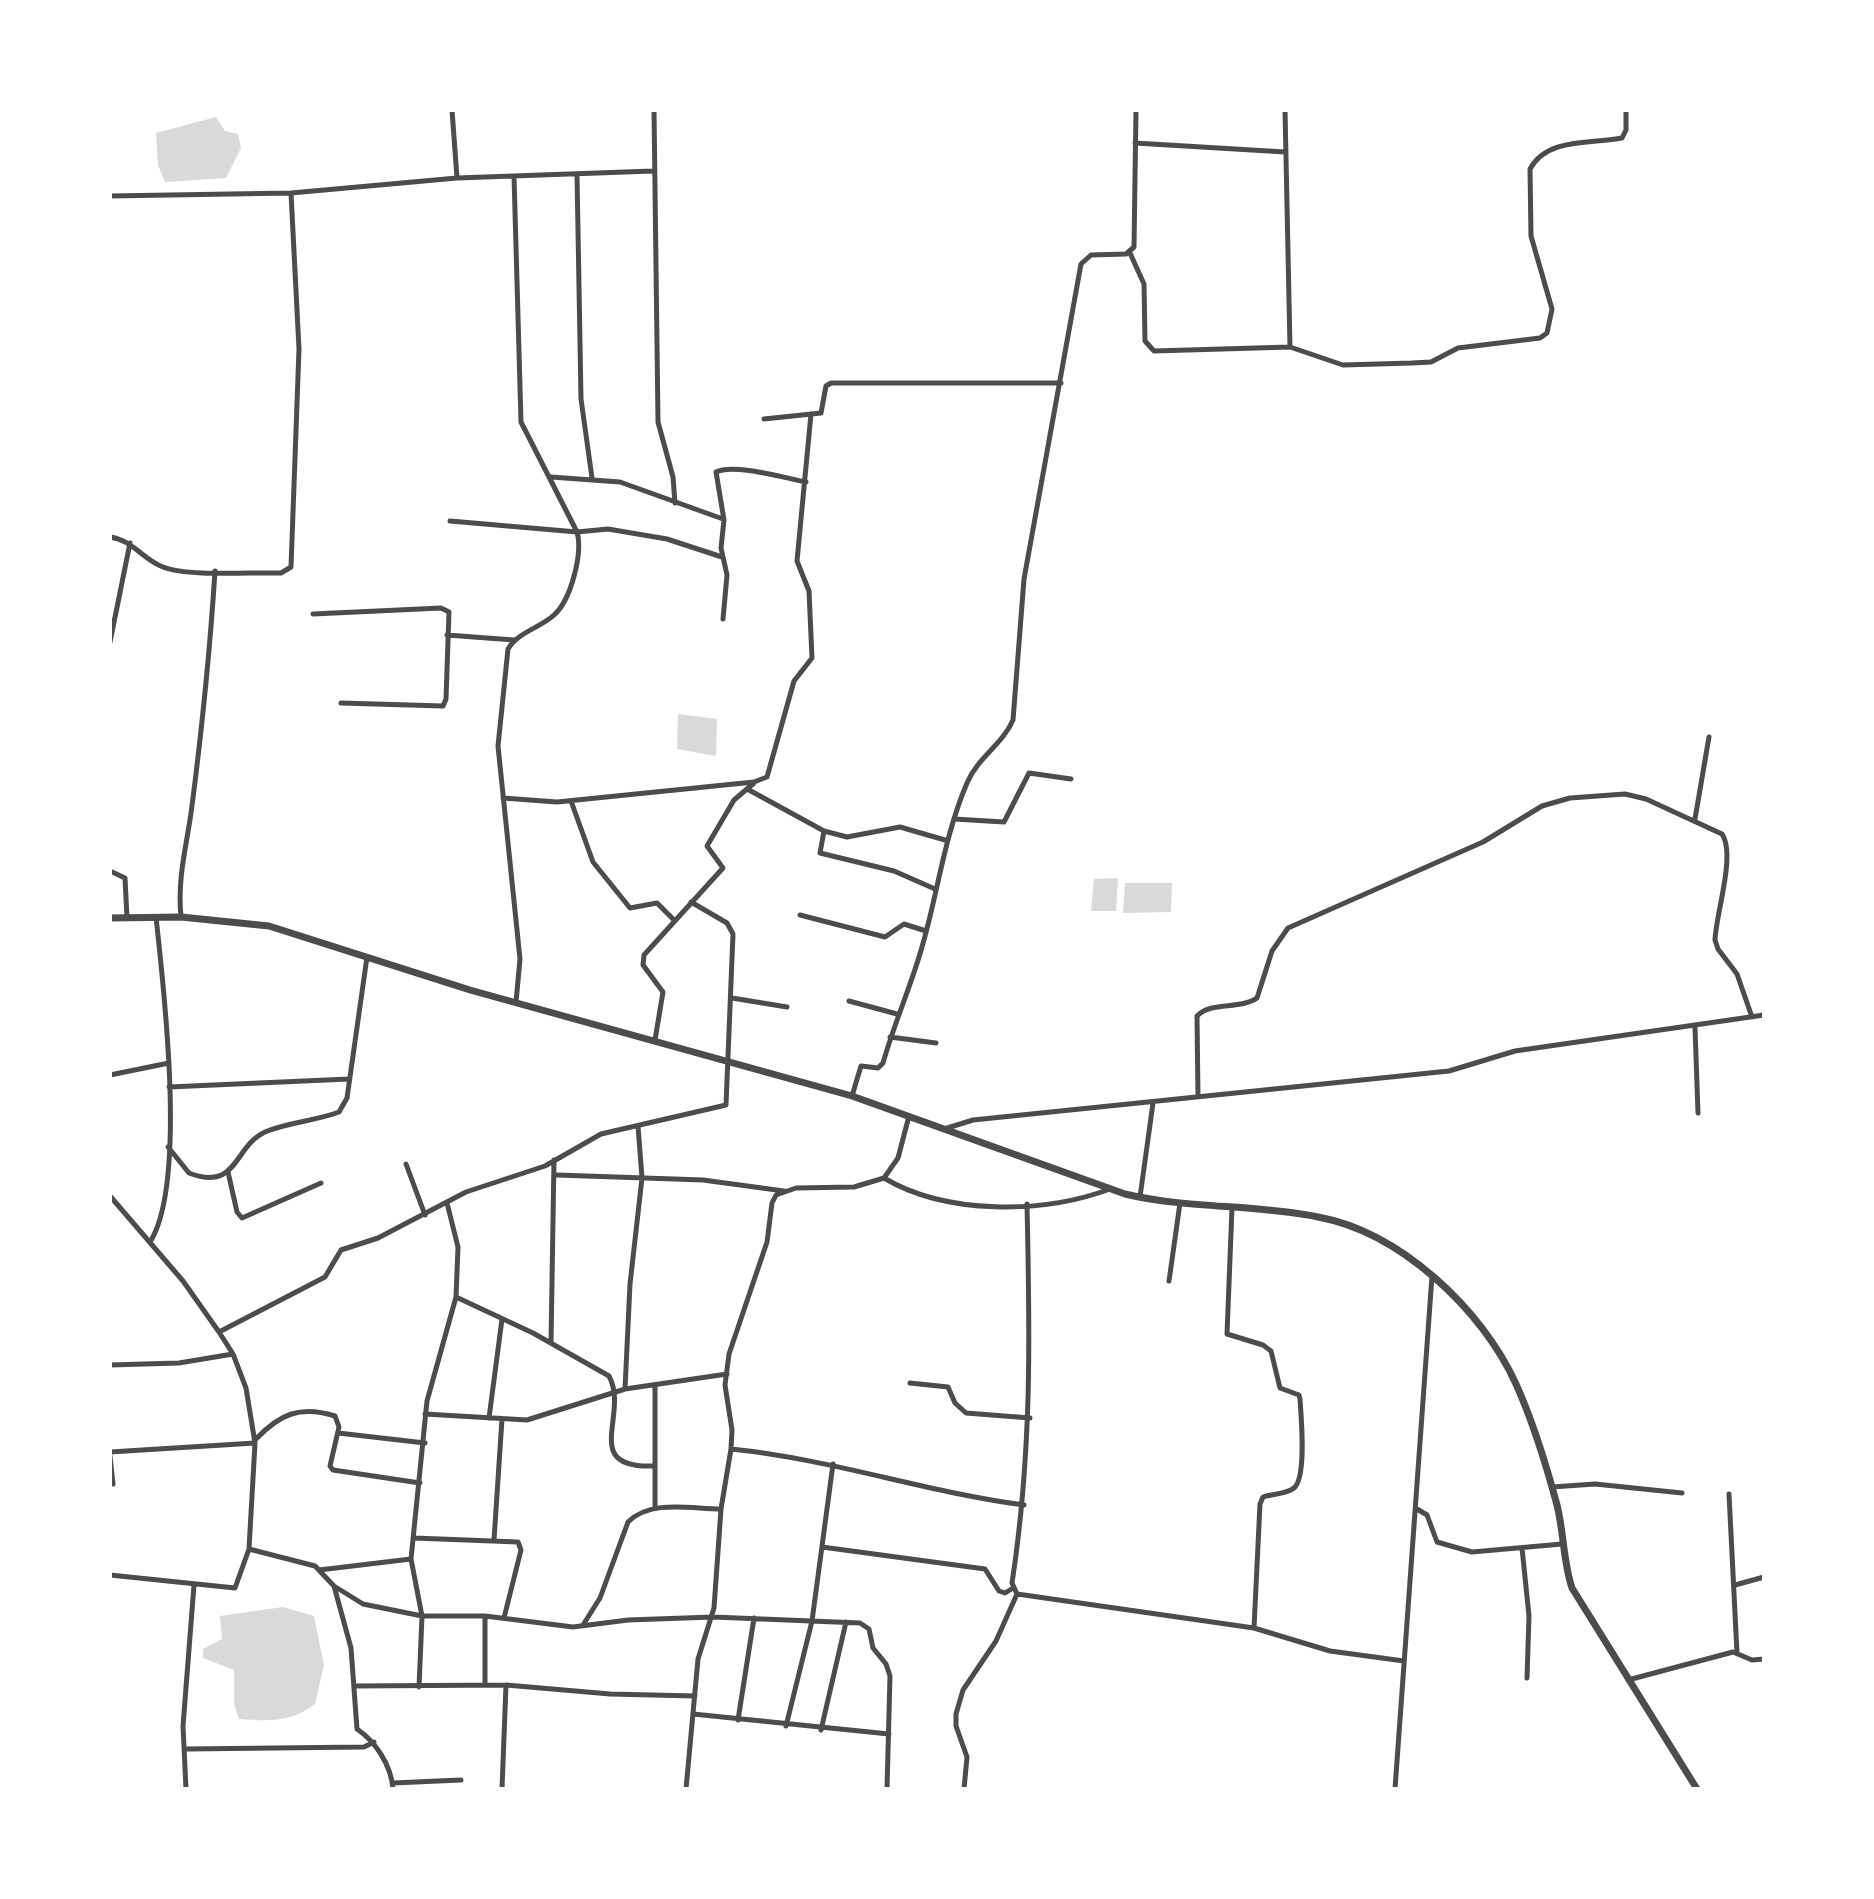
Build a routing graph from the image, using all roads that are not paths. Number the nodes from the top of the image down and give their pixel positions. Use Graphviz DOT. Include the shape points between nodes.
graph roads {
  1 [pos="452,110"];
  2 [pos="654,110"];
  3 [pos="1136,110"];
  4 [pos="1285,110"];
  5 [pos="1626,110"];
  6 [pos="1135,143"];
  7 [pos="1285,152"];
  8 [pos="653,171"];
  9 [pos="577,174"];
  10 [pos="514,176"];
  11 [pos="457,178"];
  12 [pos="291,193"];
  13 [pos="110,196"];
  14 [pos="1130,253"];
  15 [pos="1290,347"];
  16 [pos="1061,383"];
  17 [pos="811,414"];
  18 [pos="764,419"];
  19 [pos="551,477"];
  20 [pos="592,478"];
  21 [pos="806,482"];
  22 [pos="675,503"];
  23 [pos="724,520"];
  24 [pos="450,521"];
  25 [pos="577,532"];
  26 [pos="110,537"];
  27 [pos="130,542"];
  28 [pos="722,557"];
  29 [pos="215,571"];
  30 [pos="313,614"];
  31 [pos="723,619"];
  32 [pos="447,635"];
  33 [pos="515,640"];
  34 [pos="110,642"];
  35 [pos="341,703"];
  36 [pos="1709,737"];
  37 [pos="1071,779"];
  38 [pos="754,782"];
  39 [pos="749,790"];
  40 [pos="503,798"];
  41 [pos="571,801"];
  42 [pos="954,819"];
  43 [pos="1695,820"];
  44 [pos="824,831"];
  45 [pos="945,840"];
  46 [pos="110,871"];
  47 [pos="935,889"];
  48 [pos="691,902"];
  49 [pos="800,915"];
  50 [pos="156,917"];
  51 [pos="181,917"];
  52 [pos="110,918"];
  53 [pos="127,918"];
  54 [pos="674,920"];
  55 [pos="926,931"];
  56 [pos="367,956"];
  57 [pos="732,998"];
  58 [pos="849,1001"];
  59 [pos="516,1002"];
  60 [pos="787,1007"];
  61 [pos="897,1014"];
  62 [pos="1764,1015"];
  63 [pos="1752,1017"];
  64 [pos="1695,1028"];
  65 [pos="890,1037"];
  66 [pos="655,1040"];
  67 [pos="936,1043"];
  68 [pos="728,1060"];
  69 [pos="169,1063"];
  70 [pos="110,1075"];
  71 [pos="349,1079"];
  72 [pos="169,1087"];
  73 [pos="852,1096"];
  74 [pos="1198,1097"];
  75 [pos="1153,1103"];
  76 [pos="1698,1113"];
  77 [pos="909,1116"];
  78 [pos="638,1126"];
  79 [pos="944,1129"];
  80 [pos="168,1147"];
  81 [pos="554,1160"];
  82 [pos="406,1164"];
  83 [pos="228,1172"];
  84 [pos="557,1175"];
  85 [pos="642,1178"];
  86 [pos="884,1178"];
  87 [pos="321,1183"];
  88 [pos="1111,1189"];
  89 [pos="785,1191"];
  90 [pos="110,1196"];
  91 [pos="1140,1198"];
  92 [pos="447,1203"];
  93 [pos="1180,1203"];
  94 [pos="1027,1204"];
  95 [pos="1232,1208"];
  96 [pos="425,1215"];
  97 [pos="150,1242"];
  98 [pos="1432,1275"];
  99 [pos="1169,1281"];
  100 [pos="456,1297"];
  101 [pos="502,1319"];
  102 [pos="219,1332"];
  103 [pos="551,1343"];
  104 [pos="233,1354"];
  105 [pos="110,1365"];
  106 [pos="727,1374"];
  107 [pos="910,1383"];
  108 [pos="655,1385"];
  109 [pos="625,1389"];
  110 [pos="615,1392"];
  111 [pos="425,1414"];
  112 [pos="489,1418"];
  113 [pos="1030,1418"];
  114 [pos="502,1419"];
  115 [pos="338,1433"];
  116 [pos="255,1442"];
  117 [pos="425,1443"];
  118 [pos="731,1449"];
  119 [pos="110,1454"];
  120 [pos="833,1464"];
  121 [pos="655,1466"];
  122 [pos="420,1483"];
  123 [pos="113,1484"];
  124 [pos="1551,1487"];
  125 [pos="1682,1493"];
  126 [pos="1729,1494"];
  127 [pos="1024,1505"];
  128 [pos="655,1508"];
  129 [pos="721,1509"];
  130 [pos="1417,1509"];
  131 [pos="414,1538"];
  132 [pos="494,1540"];
  133 [pos="1562,1544"];
  134 [pos="822,1547"];
  135 [pos="1522,1548"];
  136 [pos="249,1549"];
  137 [pos="411,1559"];
  138 [pos="319,1570"];
  139 [pos="110,1575"];
  140 [pos="1764,1577"];
  141 [pos="194,1585"];
  142 [pos="1735,1585"];
  143 [pos="334,1586"];
  144 [pos="1015,1591"];
  145 [pos="422,1616"];
  146 [pos="485,1616"];
  147 [pos="713,1617"];
  148 [pos="504,1618"];
  149 [pos="754,1618"];
  150 [pos="812,1621"];
  151 [pos="846,1622"];
  152 [pos="583,1625"];
  153 [pos="1254,1628"];
  154 [pos="1737,1653"];
  155 [pos="1764,1659"];
  156 [pos="1404,1661"];
  157 [pos="1527,1678"];
  158 [pos="1628,1680"];
  159 [pos="485,1685"];
  160 [pos="506,1685"];
  161 [pos="355,1686"];
  162 [pos="419,1687"];
  163 [pos="695,1696"];
  164 [pos="693,1714"];
  165 [pos="738,1720"];
  166 [pos="786,1726"];
  167 [pos="821,1730"];
  168 [pos="889,1734"];
  169 [pos="374,1742"];
  170 [pos="186,1749"];
  171 [pos="461,1780"];
  172 [pos="393,1786"];
  173 [pos="186,1789"];
  174 [pos="502,1789"];
  175 [pos="686,1789"];
  176 [pos="887,1789"];
  177 [pos="964,1789"];
  178 [pos="1395,1789"];
  179 [pos="1697,1789"];
  1 -- 11 [label="street"];
  2 -- 8 [label="street"];
  3 -- 6 [label="street"];
  4 -- 7 [label="street"];
  5 -- 15 [label="street" via="1622,138 1565,145 1544,154 1530,169 1531,236 1552,309 1547,333 1540,338 1458,348 1431,362 1343,365"];
  6 -- 7 [label="street"];
  6 -- 14 [label="street"];
  7 -- 15 [label="street"];
  8 -- 9 [label="street"];
  8 -- 22 [label="street" via="658,422"];
  9 -- 10 [label="street"];
  9 -- 20 [label="street" via="581,388"];
  10 -- 11 [label="street"];
  10 -- 19 [label="street" via="521,422"];
  11 -- 12 [label="street"];
  12 -- 13 [label="street"];
  12 -- 29 [label="street" via="299,349 293,561 281,573"];
  14 -- 15 [label="street" via="1144,284 1149,349"];
  14 -- 16 [label="street" via="1084,259"];
  16 -- 17 [label="street" via="831,383 826,386 823,412"];
  16 -- 42 [label="street" via="1024,579 1013,720 981,757"];
  17 -- 18 [label="street"];
  17 -- 21 [label="street"];
  19 -- 20 [label="street"];
  19 -- 25 [label="street"];
  20 -- 22 [label="street" via="620,482"];
  21 -- 23 [label="street" via="719,470"];
  21 -- 38 [label="street" via="797,561 809,591 812,658 794,681 770,773"];
  22 -- 23 [label="street"];
  23 -- 28 [label="street"];
  24 -- 25 [label="street"];
  25 -- 28 [label="street" via="592,528 641,533"];
  25 -- 33 [label="street" via="580,557 557,614"];
  26 -- 27 [label="street"];
  27 -- 29 [label="street" via="162,567"];
  27 -- 34 [label="street"];
  28 -- 31 [label="street" via="727,575"];
  29 -- 51 [label="street" via="205,705 179,871"];
  30 -- 32 [label="street" via="441,608 449,612"];
  32 -- 33 [label="street"];
  32 -- 35 [label="street" via="443,706"];
  33 -- 40 [label="street" via="508,649 498,732"];
  36 -- 43 [label="street"];
  37 -- 42 [label="street" via="1029,773 1004,822"];
  38 -- 39 [label="street"];
  38 -- 41 [label="street"];
  39 -- 44 [label="street"];
  39 -- 48 [label="street" via="734,800 707,846 723,868"];
  40 -- 41 [label="street"];
  40 -- 59 [label="street" via="520,959"];
  41 -- 54 [label="street" via="597,870 630,908 657,903"];
  42 -- 45 [label="street"];
  43 -- 63 [label="street" via="1725,838 1726,872 1715,940 1744,987"];
  43 -- 74 [label="street" via="1625,794 1570,798 1542,806 1483,842 1288,928 1272,951 1257,998 1199,1012"];
  44 -- 45 [label="street" via="856,837 900,827"];
  44 -- 47 [label="street" via="819,849 824,855 894,871"];
  45 -- 47 [label="street"];
  46 -- 53 [label="street" via="125,878"];
  47 -- 55 [label="street"];
  48 -- 54 [label="street"];
  48 -- 57 [label="street" via="731,929"];
  49 -- 55 [label="street" via="885,937 904,924"];
  50 -- 51 [label="street"];
  50 -- 53 [label="street"];
  50 -- 69 [label="street"];
  51 -- 56 [label="street" via="269,926"];
  52 -- 53 [label="street"];
  54 -- 66 [label="street" via="642,961 663,992"];
  55 -- 61 [label="street"];
  56 -- 59 [label="street"];
  56 -- 71 [label="street"];
  57 -- 60 [label="street"];
  57 -- 68 [label="street"];
  58 -- 61 [label="street"];
  59 -- 66 [label="street"];
  61 -- 65 [label="street"];
  62 -- 63 [label="street"];
  63 -- 64 [label="street"];
  64 -- 74 [label="street" via="1515,1051 1449,1071"];
  64 -- 76 [label="street"];
  65 -- 67 [label="street"];
  65 -- 73 [label="street" via="882,1066 861,1066"];
  66 -- 68 [label="street"];
  68 -- 73 [label="street"];
  68 -- 78 [label="street" via="726,1105"];
  69 -- 70 [label="street"];
  69 -- 72 [label="street"];
  71 -- 72 [label="street"];
  71 -- 83 [label="street" via="339,1112 264,1132"];
  72 -- 80 [label="street"];
  73 -- 77 [label="street"];
  74 -- 75 [label="street"];
  75 -- 79 [label="street" via="973,1120"];
  75 -- 91 [label="street"];
  77 -- 79 [label="street"];
  77 -- 86 [label="street" via="898,1158"];
  78 -- 81 [label="street" via="601,1134"];
  78 -- 85 [label="street"];
  79 -- 88 [label="street"];
  80 -- 83 [label="street" via="189,1173 207,1178"];
  80 -- 97 [label="street" via="164,1213"];
  81 -- 84 [label="street"];
  81 -- 92 [label="street"];
  82 -- 96 [label="street"];
  83 -- 87 [label="street" via="242,1218"];
  84 -- 85 [label="street"];
  84 -- 103 [label="street"];
  85 -- 89 [label="street"];
  85 -- 109 [label="street"];
  86 -- 89 [label="street" via="854,1187"];
  86 -- 94 [label="street" via="917,1194 995,1207"];
  88 -- 91 [label="street"];
  88 -- 94 [label="street"];
  89 -- 106 [label="street" via="772,1203 767,1242 739,1319"];
  90 -- 97 [label="street"];
  91 -- 93 [label="street"];
  92 -- 96 [label="street"];
  92 -- 100 [label="street" via="458,1247"];
  93 -- 95 [label="street"];
  93 -- 99 [label="street"];
  94 -- 113 [label="street"];
  95 -- 98 [label="street" via="1319,1217 1351,1226"];
  95 -- 153 [label="street" via="1227,1334 1271,1351 1280,1388 1300,1399 1297,1484 1290,1491 1263,1497 1260,1504"];
  96 -- 102 [label="street" via="341,1250 325,1277"];
  97 -- 102 [label="street"];
  98 -- 124 [label="street" via="1447,1287 1515,1382"];
  98 -- 130 [label="street"];
  100 -- 101 [label="street"];
  100 -- 111 [label="street"];
  101 -- 103 [label="street"];
  101 -- 112 [label="street"];
  102 -- 104 [label="street"];
  103 -- 110 [label="street" via="609,1376"];
  104 -- 105 [label="street" via="179,1363"];
  104 -- 116 [label="street" via="246,1388"];
  106 -- 108 [label="street"];
  106 -- 118 [label="street"];
  107 -- 113 [label="street" via="948,1387 966,1413"];
  108 -- 109 [label="street"];
  108 -- 121 [label="street"];
  109 -- 110 [label="street"];
  110 -- 114 [label="street" via="527,1420"];
  110 -- 121 [label="street" via="612,1450 631,1467"];
  111 -- 112 [label="street"];
  111 -- 117 [label="street"];
  112 -- 114 [label="street"];
  113 -- 127 [label="street"];
  114 -- 132 [label="street"];
  115 -- 116 [label="street" via="335,1416 299,1410 281,1417"];
  115 -- 117 [label="street"];
  115 -- 122 [label="street" via="333,1470"];
  116 -- 119 [label="street"];
  116 -- 136 [label="street"];
  117 -- 122 [label="street"];
  118 -- 120 [label="street"];
  118 -- 129 [label="street"];
  119 -- 123 [label="street"];
  120 -- 127 [label="street" via="967,1498"];
  120 -- 134 [label="street"];
  121 -- 128 [label="street"];
  122 -- 131 [label="street"];
  124 -- 125 [label="street" via="1595,1484"];
  124 -- 133 [label="street"];
  126 -- 142 [label="street"];
  127 -- 144 [label="street"];
  128 -- 129 [label="street"];
  128 -- 152 [label="street" via="628,1522 600,1598"];
  129 -- 147 [label="street"];
  130 -- 135 [label="street" via="1427,1515 1433,1536 1442,1545 1472,1552"];
  130 -- 156 [label="street"];
  131 -- 132 [label="street"];
  131 -- 137 [label="street"];
  132 -- 148 [label="street" via="518,1542 521,1550"];
  133 -- 135 [label="street"];
  133 -- 158 [label="street" via="1572,1588"];
  134 -- 144 [label="street" via="985,1569 1003,1593"];
  134 -- 150 [label="street"];
  135 -- 157 [label="street" via="1529,1616"];
  136 -- 138 [label="street"];
  136 -- 141 [label="street" via="235,1588"];
  137 -- 138 [label="street"];
  137 -- 145 [label="street"];
  138 -- 143 [label="street"];
  139 -- 141 [label="street"];
  140 -- 142 [label="street"];
  141 -- 170 [label="street" via="183,1726"];
  142 -- 154 [label="street"];
  143 -- 145 [label="street" via="363,1604"];
  143 -- 161 [label="street"];
  144 -- 153 [label="street"];
  144 -- 177 [label="street" via="996,1641 963,1690 956,1714 967,1757"];
  145 -- 146 [label="street"];
  145 -- 162 [label="street"];
  146 -- 148 [label="street"];
  146 -- 159 [label="street"];
  147 -- 149 [label="street"];
  147 -- 152 [label="street"];
  147 -- 163 [label="street" via="698,1659"];
  148 -- 152 [label="street"];
  149 -- 150 [label="street"];
  149 -- 165 [label="street"];
  150 -- 151 [label="street"];
  150 -- 166 [label="street"];
  151 -- 167 [label="street"];
  151 -- 168 [label="street" via="869,1629 873,1648 889,1669"];
  153 -- 156 [label="street" via="1330,1651"];
  154 -- 155 [label="street"];
  154 -- 158 [label="street"];
  156 -- 178 [label="street"];
  158 -- 179 [label="street"];
  159 -- 160 [label="street"];
  159 -- 162 [label="street"];
  160 -- 163 [label="street"];
  160 -- 174 [label="street"];
  161 -- 162 [label="street"];
  161 -- 169 [label="street" via="357,1729"];
  163 -- 164 [label="street"];
  164 -- 165 [label="street"];
  164 -- 175 [label="street"];
  165 -- 166 [label="street"];
  166 -- 167 [label="street"];
  167 -- 168 [label="street"];
  168 -- 176 [label="street"];
  169 -- 170 [label="street" via="364,1747"];
  169 -- 172 [label="street"];
  170 -- 173 [label="street"];
  171 -- 172 [label="street"];
}
